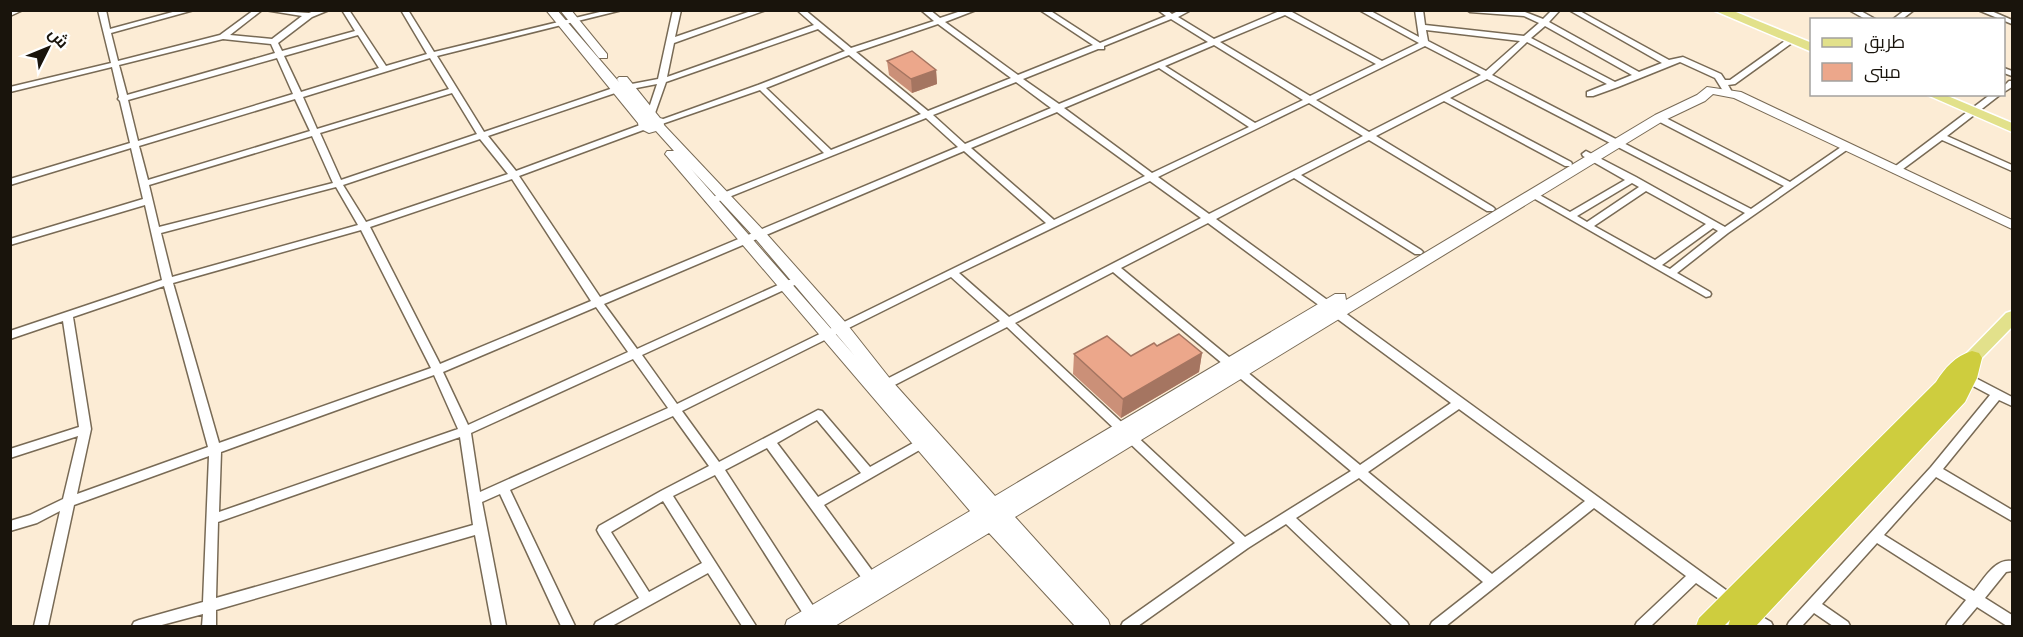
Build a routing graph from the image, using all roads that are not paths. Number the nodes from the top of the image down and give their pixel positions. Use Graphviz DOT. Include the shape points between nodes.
graph roads {
  1 [pos="20,10"];
  2 [pos="102,10"];
  3 [pos="259,10"];
  4 [pos="268,10"];
  5 [pos="326,10"];
  6 [pos="345,10"];
  7 [pos="404,10"];
  8 [pos="551,10"];
  9 [pos="565,10"];
  10 [pos="619,10"];
  11 [pos="677,10"];
  12 [pos="762,10"];
  13 [pos="800,10"];
  14 [pos="924,10"];
  15 [pos="973,10"];
  16 [pos="1043,10"];
  17 [pos="1161,10"];
  18 [pos="1188,10"];
  19 [pos="1362,10"];
  20 [pos="1419,10"];
  21 [pos="1470,10"];
  22 [pos="1557,10"];
  23 [pos="1572,10"];
  24 [pos="1719,10"];
  25 [pos="1852,10"];
  26 [pos="1911,10"];
  27 [pos="1981,10"];
  28 [pos="185,11"];
  29 [pos="1288,11"];
  30 [pos="10,14"];
  31 [pos="309,15"];
  32 [pos="1173,17"];
  33 [pos="1870,18"];
  34 [pos="1898,18"];
  35 [pos="2002,18"];
  36 [pos="939,22"];
  37 [pos="1544,22"];
  38 [pos="568,23"];
  39 [pos="820,26"];
  40 [pos="1422,27"];
  41 [pos="107,32"];
  42 [pos="360,32"];
  43 [pos="223,37"];
  44 [pos="1526,39"];
  45 [pos="1792,40"];
  46 [pos="671,41"];
  47 [pos="274,42"];
  48 [pos="1214,42"];
  49 [pos="1424,43"];
  50 [pos="1101,47"];
  51 [pos="1810,47"];
  52 [pos="850,51"];
  53 [pos="279,54"];
  54 [pos="432,55"];
  55 [pos="1668,63"];
  56 [pos="114,64"];
  57 [pos="1382,64"];
  58 [pos="1159,65"];
  59 [pos="384,69"];
  60 [pos="1639,75"];
  61 [pos="1486,76"];
  62 [pos="1018,79"];
  63 [pos="662,81"];
  64 [pos="1615,85"];
  65 [pos="761,87"];
  66 [pos="1725,87"];
  67 [pos="624,88"];
  68 [pos="10,90"];
  69 [pos="454,90"];
  70 [pos="1590,94"];
  71 [pos="298,96"];
  72 [pos="1936,96"];
  73 [pos="1994,96"];
  74 [pos="1443,98"];
  75 [pos="1701,98"];
  76 [pos="122,99"];
  77 [pos="1310,100"];
  78 [pos="1056,108"];
  79 [pos="1974,111"];
  80 [pos="926,114"];
  81 [pos="1659,118"];
  82 [pos="651,123"];
  83 [pos="1255,127"];
  84 [pos="2013,128"];
  85 [pos="315,134"];
  86 [pos="483,135"];
  87 [pos="1369,136"];
  88 [pos="1941,136"];
  89 [pos="1614,141"];
  90 [pos="134,144"];
  91 [pos="963,147"];
  92 [pos="1847,147"];
  93 [pos="829,153"];
  94 [pos="1590,155"];
  95 [pos="1568,164"];
  96 [pos="2013,168"];
  97 [pos="1896,170"];
  98 [pos="1294,174"];
  99 [pos="514,175"];
  100 [pos="1151,178"];
  101 [pos="1633,179"];
  102 [pos="10,182"];
  103 [pos="143,184"];
  104 [pos="338,184"];
  105 [pos="1791,186"];
  106 [pos="1646,187"];
  107 [pos="1533,195"];
  108 [pos="717,199"];
  109 [pos="148,201"];
  110 [pos="1490,210"];
  111 [pos="1752,213"];
  112 [pos="1571,216"];
  113 [pos="1207,219"];
  114 [pos="1053,224"];
  115 [pos="1713,224"];
  116 [pos="1588,225"];
  117 [pos="2013,225"];
  118 [pos="364,226"];
  119 [pos="155,231"];
  120 [pos="1725,231"];
  121 [pos="751,237"];
  122 [pos="10,242"];
  123 [pos="1418,252"];
  124 [pos="1656,264"];
  125 [pos="1114,268"];
  126 [pos="952,272"];
  127 [pos="1671,273"];
  128 [pos="168,282"];
  129 [pos="791,283"];
  130 [pos="1706,294"];
  131 [pos="598,303"];
  132 [pos="1332,310"];
  133 [pos="67,315"];
  134 [pos="2013,317"];
  135 [pos="1007,321"];
  136 [pos="834,331"];
  137 [pos="10,335"];
  138 [pos="635,353"];
  139 [pos="1235,368"];
  140 [pos="1965,369"];
  141 [pos="437,370"];
  142 [pos="880,387"];
  143 [pos="1998,394"];
  144 [pos="2013,402"];
  145 [pos="1460,403"];
  146 [pos="675,410"];
  147 [pos="85,429"];
  148 [pos="465,431"];
  149 [pos="1126,433"];
  150 [pos="928,440"];
  151 [pos="769,442"];
  152 [pos="215,450"];
  153 [pos="10,454"];
  154 [pos="717,468"];
  155 [pos="1935,470"];
  156 [pos="1361,471"];
  157 [pos="869,474"];
  158 [pos="503,487"];
  159 [pos="665,494"];
  160 [pos="475,500"];
  161 [pos="1594,501"];
  162 [pos="68,502"];
  163 [pos="816,504"];
  164 [pos="992,514"];
  165 [pos="2013,516"];
  166 [pos="1287,517"];
  167 [pos="212,519"];
  168 [pos="10,526"];
  169 [pos="480,528"];
  170 [pos="1876,536"];
  171 [pos="1244,544"];
  172 [pos="710,565"];
  173 [pos="2013,566"];
  174 [pos="1695,576"];
  175 [pos="871,580"];
  176 [pos="1492,582"];
  177 [pos="1977,599"];
  178 [pos="647,600"];
  179 [pos="209,606"];
  180 [pos="1814,606"];
  181 [pos="1747,618"];
  182 [pos="2013,622"];
  183 [pos="819,623"];
  184 [pos="41,627"];
  185 [pos="139,627"];
  186 [pos="209,627"];
  187 [pos="499,627"];
  188 [pos="568,627"];
  189 [pos="601,627"];
  190 [pos="749,627"];
  191 [pos="794,627"];
  192 [pos="1088,627"];
  193 [pos="1101,627"];
  194 [pos="1128,627"];
  195 [pos="1402,627"];
  196 [pos="1437,627"];
  197 [pos="1642,627"];
  198 [pos="1708,627"];
  199 [pos="1794,627"];
  200 [pos="1843,627"];
  201 [pos="1953,627"];
  1 -- 30 [label="street"];
  2 -- 41 [label="street"];
  3 -- 43 [label="street"];
  4 -- 31 [label="street"];
  5 -- 31 [label="street"];
  6 -- 42 [label="street"];
  7 -- 54 [label="street"];
  8 -- 38 [label="street"];
  9 -- 38 [label="street"];
  10 -- 38 [label="street"];
  11 -- 46 [label="street"];
  12 -- 46 [label="street"];
  13 -- 39 [label="street"];
  14 -- 36 [label="street"];
  15 -- 36 [label="street"];
  16 -- 50 [label="street"];
  17 -- 32 [label="street"];
  18 -- 32 [label="street"];
  19 -- 49 [label="street"];
  20 -- 40 [label="street"];
  21 -- 37 [label="street" via="1525,14"];
  22 -- 37 [label="street"];
  23 -- 55 [label="street"];
  24 -- 45 [label="main road"];
  25 -- 33 [label="street"];
  26 -- 34 [label="street"];
  27 -- 35 [label="street"];
  28 -- 41 [label="street"];
  29 -- 48 [label="street"];
  29 -- 57 [label="street"];
  31 -- 47 [label="street"];
  32 -- 48 [label="street"];
  32 -- 50 [label="street"];
  36 -- 52 [label="street"];
  36 -- 62 [label="street"];
  37 -- 44 [label="street"];
  37 -- 60 [label="street"];
  38 -- 54 [label="street"];
  38 -- 67 [label="street"];
  39 -- 52 [label="street"];
  39 -- 63 [label="street"];
  40 -- 44 [label="street"];
  40 -- 49 [label="street"];
  41 -- 56 [label="street"];
  42 -- 53 [label="street"];
  42 -- 59 [label="street"];
  43 -- 47 [label="street"];
  43 -- 56 [label="street"];
  44 -- 61 [label="street"];
  44 -- 64 [label="street"];
  45 -- 51 [label="main road"];
  45 -- 66 [label="street"];
  46 -- 63 [label="street"];
  47 -- 53 [label="street"];
  48 -- 58 [label="street"];
  48 -- 77 [label="street"];
  49 -- 57 [label="street"];
  49 -- 61 [label="street"];
  50 -- 62 [label="street"];
  52 -- 65 [label="street"];
  52 -- 80 [label="street"];
  53 -- 71 [label="street"];
  53 -- 76 [label="street"];
  54 -- 59 [label="street"];
  54 -- 69 [label="street"];
  55 -- 60 [label="street"];
  55 -- 66 [label="street" via="1680,59 1718,76"];
  56 -- 68 [label="street"];
  56 -- 76 [label="street"];
  57 -- 77 [label="street"];
  58 -- 78 [label="street"];
  58 -- 83 [label="street"];
  59 -- 71 [label="street"];
  60 -- 64 [label="street"];
  61 -- 74 [label="street"];
  61 -- 89 [label="street"];
  62 -- 78 [label="street"];
  62 -- 80 [label="street"];
  63 -- 67 [label="street"];
  63 -- 82 [label="street"];
  64 -- 70 [label="street"];
  65 -- 82 [label="street"];
  65 -- 93 [label="street"];
  66 -- 75 [label="street" via="1711,90"];
  66 -- 92 [label="street"];
  67 -- 82 [label="street"];
  67 -- 86 [label="street"];
  69 -- 85 [label="street"];
  69 -- 86 [label="street"];
  71 -- 85 [label="street"];
  71 -- 90 [label="street"];
  72 -- 79 [label="main road"];
  73 -- 79 [label="street"];
  74 -- 87 [label="street"];
  74 -- 95 [label="street"];
  75 -- 81 [label="street"];
  75 -- 89 [label="street" via="1670,104"];
  76 -- 90 [label="street"];
  77 -- 83 [label="street"];
  77 -- 87 [label="street"];
  78 -- 91 [label="street"];
  78 -- 100 [label="street"];
  79 -- 84 [label="main road"];
  79 -- 88 [label="street"];
  80 -- 91 [label="street"];
  80 -- 93 [label="street"];
  81 -- 89 [label="street"];
  81 -- 105 [label="street"];
  82 -- 99 [label="street"];
  82 -- 108 [label="street"];
  83 -- 100 [label="street"];
  85 -- 103 [label="street"];
  85 -- 104 [label="street"];
  86 -- 99 [label="street"];
  86 -- 104 [label="street"];
  87 -- 98 [label="street"];
  87 -- 110 [label="street"];
  88 -- 96 [label="street"];
  88 -- 97 [label="street"];
  89 -- 94 [label="street"];
  89 -- 111 [label="street"];
  90 -- 102 [label="street"];
  90 -- 103 [label="street"];
  91 -- 114 [label="street"];
  91 -- 121 [label="street"];
  92 -- 97 [label="street"];
  92 -- 105 [label="street"];
  93 -- 108 [label="street"];
  94 -- 95 [label="street"];
  94 -- 101 [label="street"];
  94 -- 107 [label="street"];
  95 -- 110 [label="street"];
  97 -- 117 [label="street"];
  98 -- 113 [label="street"];
  98 -- 123 [label="street"];
  99 -- 118 [label="street"];
  99 -- 131 [label="street"];
  100 -- 113 [label="street"];
  100 -- 114 [label="street"];
  101 -- 106 [label="street"];
  101 -- 112 [label="street"];
  103 -- 109 [label="street"];
  104 -- 118 [label="street"];
  104 -- 119 [label="street"];
  105 -- 111 [label="street"];
  106 -- 115 [label="street"];
  106 -- 116 [label="street"];
  107 -- 112 [label="street"];
  107 -- 132 [label="street"];
  108 -- 121 [label="street"];
  109 -- 119 [label="street"];
  109 -- 122 [label="street"];
  110 -- 123 [label="street"];
  111 -- 120 [label="street"];
  112 -- 116 [label="street"];
  113 -- 125 [label="street"];
  113 -- 132 [label="street"];
  114 -- 126 [label="street"];
  115 -- 120 [label="street"];
  115 -- 124 [label="street"];
  116 -- 124 [label="street"];
  118 -- 128 [label="street"];
  118 -- 141 [label="street"];
  119 -- 128 [label="street"];
  120 -- 127 [label="street"];
  121 -- 129 [label="street"];
  121 -- 131 [label="street"];
  123 -- 132 [label="street"];
  124 -- 127 [label="street"];
  125 -- 135 [label="street"];
  125 -- 139 [label="street"];
  126 -- 135 [label="street"];
  126 -- 136 [label="street"];
  127 -- 130 [label="street"];
  128 -- 133 [label="street"];
  128 -- 152 [label="street"];
  129 -- 136 [label="street"];
  129 -- 138 [label="street"];
  131 -- 138 [label="street"];
  131 -- 141 [label="street"];
  132 -- 139 [label="street"];
  132 -- 145 [label="street"];
  133 -- 137 [label="street"];
  133 -- 147 [label="street"];
  134 -- 140 [label="main road"];
  135 -- 142 [label="street"];
  135 -- 149 [label="street"];
  136 -- 142 [label="street"];
  136 -- 146 [label="street"];
  138 -- 146 [label="street"];
  138 -- 148 [label="street"];
  139 -- 149 [label="street"];
  139 -- 156 [label="street"];
  140 -- 143 [label="street"];
  140 -- 181 [label="highway" via="1959,396"];
  141 -- 148 [label="street"];
  141 -- 152 [label="street"];
  142 -- 150 [label="street"];
  143 -- 144 [label="street"];
  143 -- 155 [label="street"];
  145 -- 156 [label="street"];
  145 -- 161 [label="street"];
  146 -- 154 [label="street"];
  146 -- 158 [label="street"];
  147 -- 153 [label="street"];
  147 -- 162 [label="street"];
  148 -- 160 [label="street"];
  148 -- 167 [label="street"];
  149 -- 164 [label="street"];
  149 -- 171 [label="street"];
  150 -- 157 [label="street"];
  150 -- 164 [label="street"];
  151 -- 154 [label="street"];
  151 -- 157 [label="street" via="818,414"];
  151 -- 163 [label="street"];
  152 -- 162 [label="street"];
  152 -- 167 [label="street"];
  154 -- 159 [label="street"];
  154 -- 183 [label="street"];
  155 -- 165 [label="street"];
  155 -- 170 [label="street"];
  156 -- 166 [label="street"];
  156 -- 176 [label="street"];
  157 -- 163 [label="street"];
  158 -- 160 [label="street"];
  158 -- 188 [label="street"];
  159 -- 172 [label="street"];
  159 -- 178 [label="street" via="603,530"];
  160 -- 169 [label="street"];
  161 -- 174 [label="street"];
  161 -- 176 [label="street"];
  162 -- 168 [label="street"];
  162 -- 184 [label="street"];
  163 -- 175 [label="street"];
  164 -- 175 [label="street"];
  164 -- 183 [label="street"];
  164 -- 192 [label="street"];
  164 -- 193 [label="street"];
  166 -- 171 [label="street"];
  166 -- 195 [label="street"];
  167 -- 179 [label="street"];
  169 -- 179 [label="street"];
  169 -- 187 [label="street"];
  170 -- 177 [label="street"];
  170 -- 180 [label="street"];
  171 -- 194 [label="street"];
  172 -- 178 [label="street"];
  172 -- 190 [label="street"];
  173 -- 177 [label="street" via="2001,568"];
  174 -- 181 [label="street"];
  174 -- 197 [label="street"];
  175 -- 183 [label="street"];
  176 -- 196 [label="street"];
  177 -- 182 [label="street"];
  177 -- 201 [label="street"];
  178 -- 189 [label="street"];
  179 -- 185 [label="street"];
  179 -- 186 [label="street"];
  180 -- 199 [label="street"];
  180 -- 200 [label="street"];
  181 -- 198 [label="highway"];
  183 -- 191 [label="street"];
}
